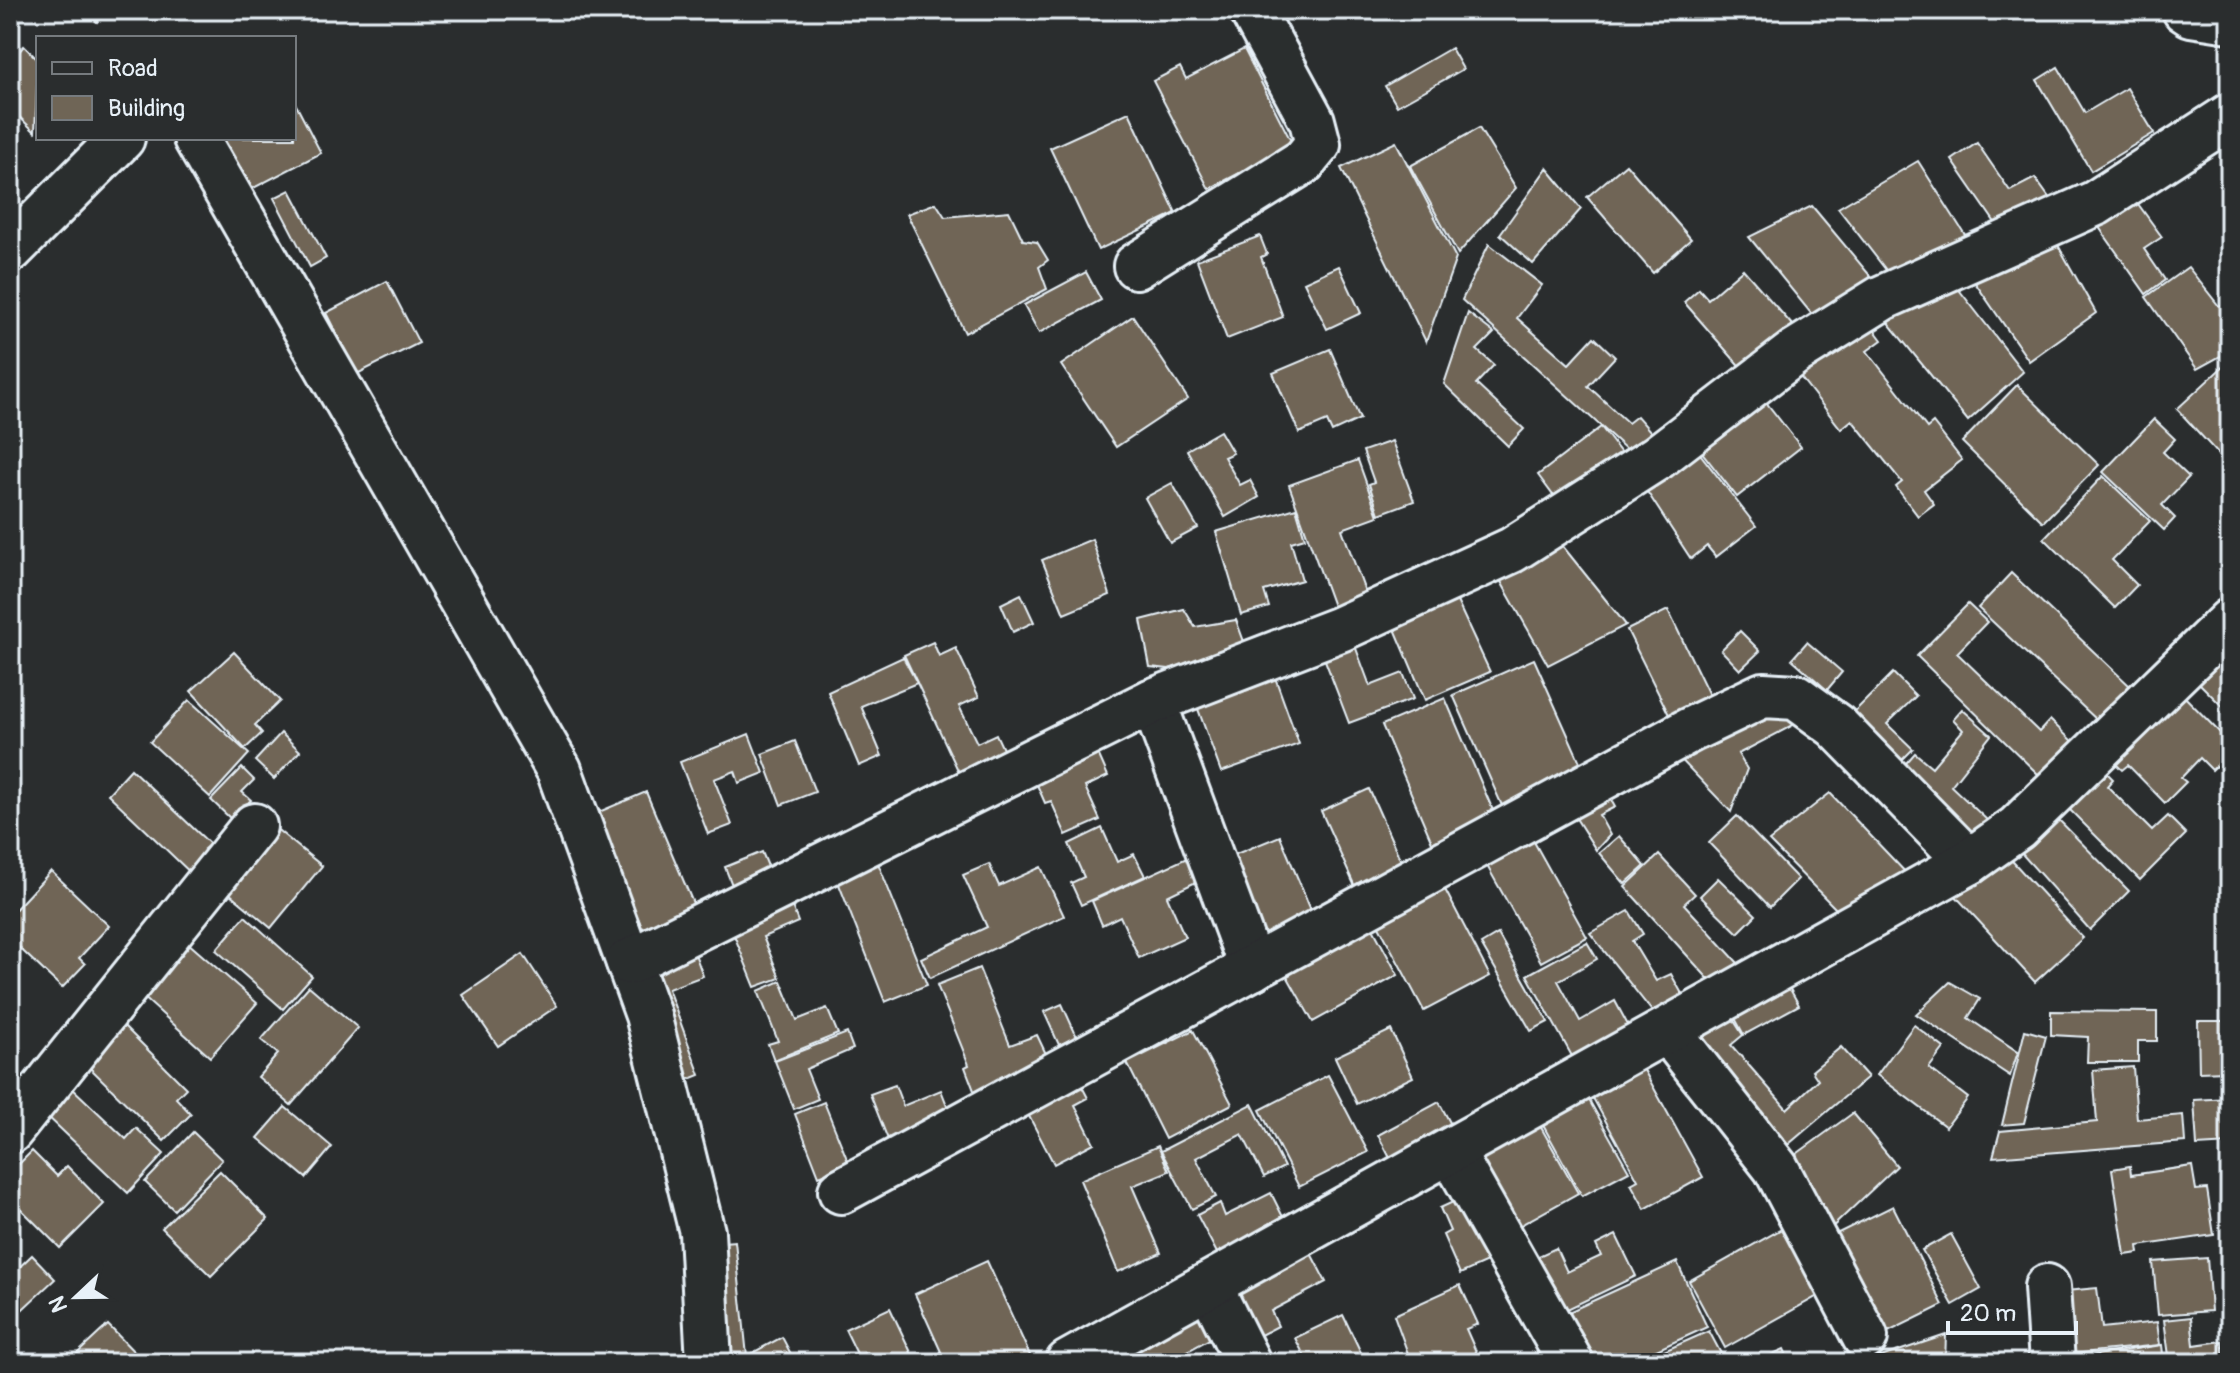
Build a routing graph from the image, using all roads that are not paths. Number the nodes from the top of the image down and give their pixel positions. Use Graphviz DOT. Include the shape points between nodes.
graph roads {
  1 [pos="1252,10"];
  2 [pos="2185,10"];
  3 [pos="2230,20"];
  4 [pos="2230,116"];
  5 [pos="120,140"];
  6 [pos="197,140"];
  7 [pos="18,224"];
  8 [pos="1136,266"];
  9 [pos="2230,621"];
  10 [pos="1153,701"];
  11 [pos="254,826"];
  12 [pos="1969,862"];
  13 [pos="629,962"];
  14 [pos="1252,968"];
  15 [pos="1668,1031"];
  16 [pos="10,1131"];
  17 [pos="1451,1151"];
  18 [pos="841,1191"];
  19 [pos="1209,1285"];
  20 [pos="2047,1287"];
  21 [pos="1865,1337"];
  22 [pos="709,1363"];
  23 [pos="1068,1363"];
  24 [pos="1248,1363"];
  25 [pos="1571,1363"];
  26 [pos="2052,1363"];
  1 -- 8 [label="street" via="1312,121 1318,144 1304,161"];
  2 -- 3 [label="street"];
  4 -- 10 [label="street" via="2096,203 1882,298 1795,352 1658,457 1512,550 1340,629"];
  5 -- 7 [label="street"];
  6 -- 13 [label="street" via="559,770"];
  9 -- 12 [label="street" via="2017,828"];
  10 -- 13 [label="street"];
  10 -- 14 [label="street"];
  11 -- 16 [label="street"];
  12 -- 14 [label="street" via="1836,726 1796,697 1763,695"];
  12 -- 15 [label="street"];
  13 -- 22 [label="street" via="648,1015 702,1232"];
  14 -- 18 [label="street"];
  15 -- 17 [label="street"];
  15 -- 21 [label="street" via="1776,1168"];
  17 -- 19 [label="street"];
  17 -- 25 [label="street"];
  19 -- 23 [label="street"];
  19 -- 24 [label="street"];
  20 -- 26 [label="street"];
}
